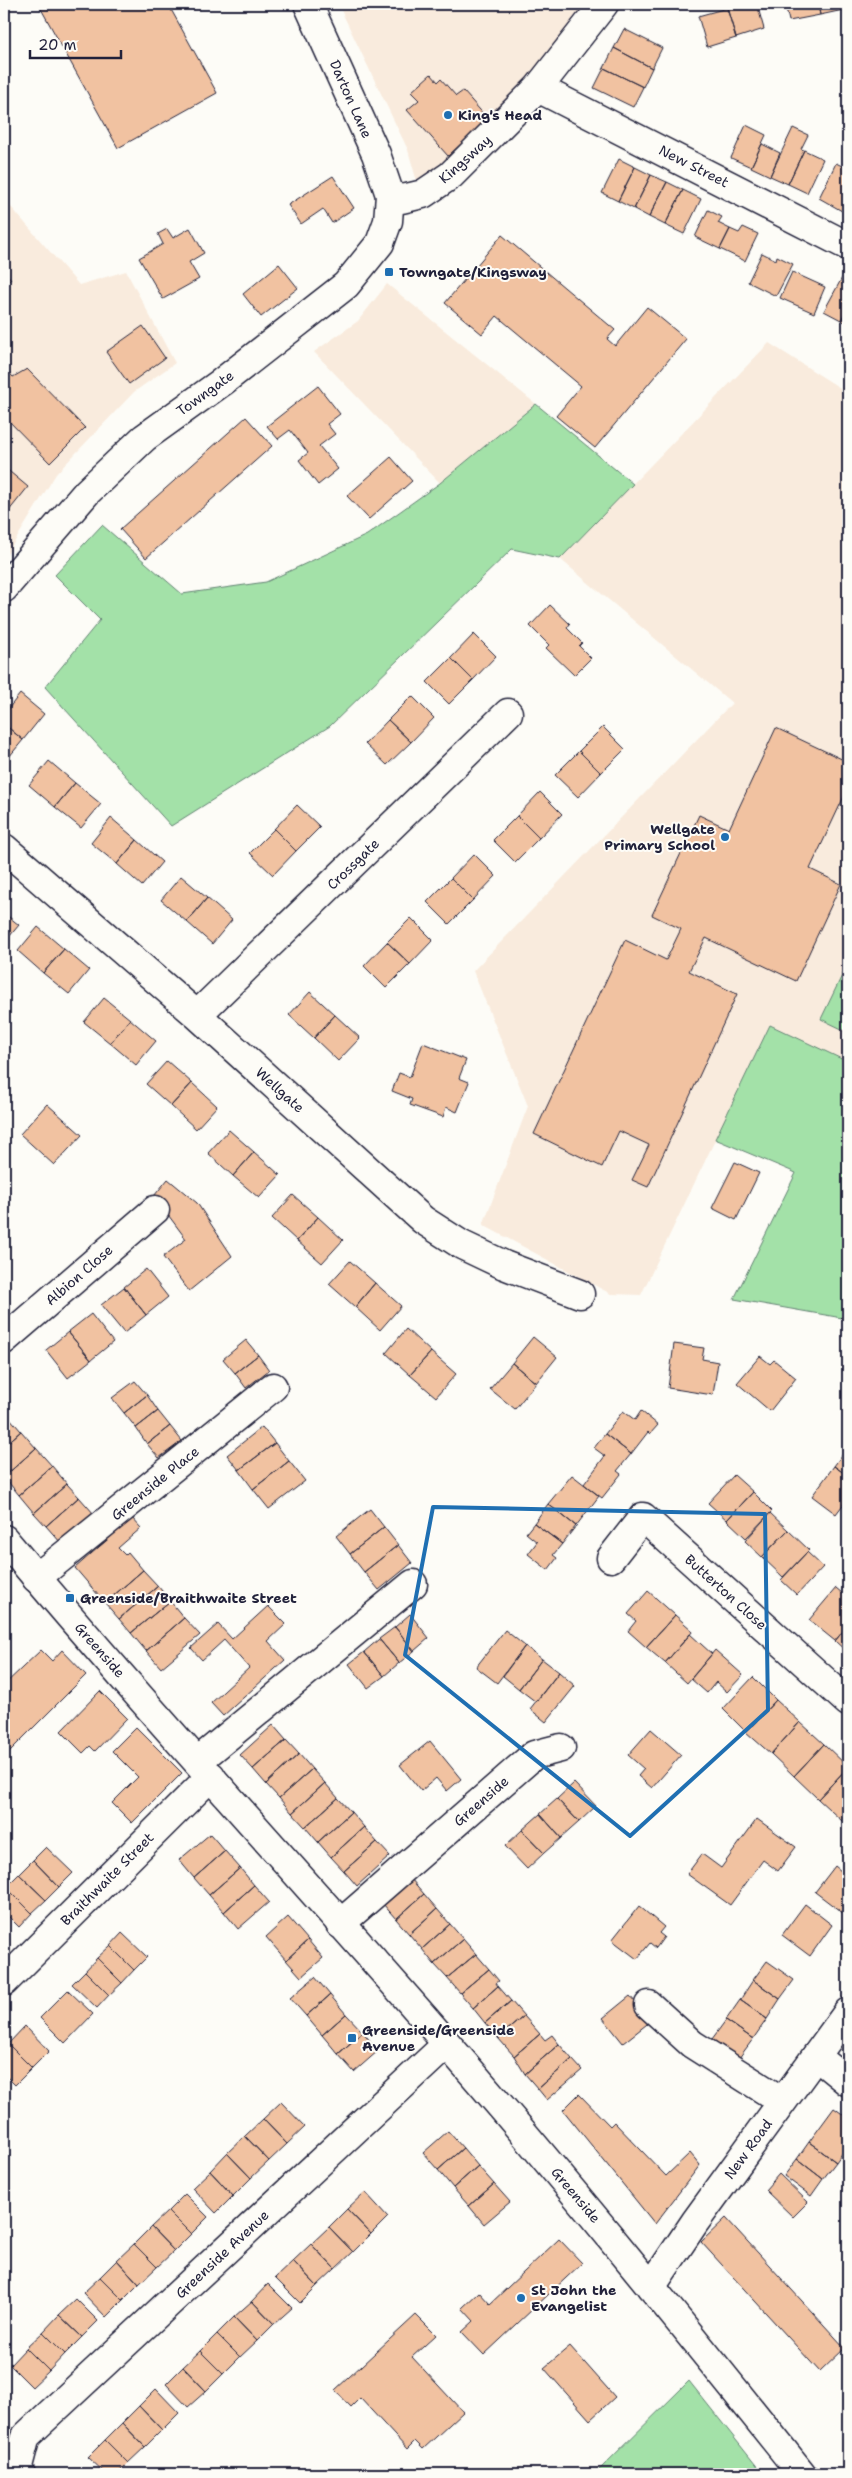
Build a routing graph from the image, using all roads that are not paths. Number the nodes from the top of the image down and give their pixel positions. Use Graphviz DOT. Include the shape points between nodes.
graph roads {
  1 [pos="308,4"];
  2 [pos="604,4"];
  3 [pos="538,88"];
  4 [pos="390,195"];
  5 [pos="848,246"];
  6 [pos="4,588"];
  7 [pos="508,713"];
  8 [pos="4,848"];
  9 [pos="197,1015"];
  10 [pos="155,1210"];
  11 [pos="580,1294"];
  12 [pos="4,1340"];
  13 [pos="273,1386"];
  14 [pos="4,1539"];
  15 [pos="611,1558"];
  16 [pos="36,1578"];
  17 [pos="413,1584"];
  18 [pos="848,1702"];
  19 [pos="561,1748"];
  20 [pos="205,1768"];
  21 [pos="340,1924"];
  22 [pos="8,1968"];
  23 [pos="650,2005"];
  24 [pos="848,2012"];
  25 [pos="447,2044"];
  26 [pos="816,2056"];
  27 [pos="848,2082"];
  28 [pos="782,2101"];
  29 [pos="651,2288"];
  30 [pos="21,2474"];
  31 [pos="802,2474"];
  1 -- 4 [label="street, Darton Lane" via="376,154"];
  2 -- 3 [label="street, Kingsway"];
  3 -- 4 [label="street, Kingsway" via="452,175 423,194 402,199"];
  3 -- 5 [label="street, New Street"];
  4 -- 6 [label="street, Towngate" via="388,221 380,243 346,285 144,438 87,492"];
  7 -- 9 [label="street, Crossgate"];
  8 -- 9 [label="street, Wellgate"];
  9 -- 11 [label="street, Wellgate" via="423,1220 462,1245 504,1265"];
  10 -- 12 [label="street, Albion Close"];
  13 -- 16 [label="street, Greenside Place"];
  14 -- 16 [label="street, Greenside"];
  15 -- 18 [label="street, Butterton Close" via="643,1517"];
  16 -- 20 [label="street, Greenside"];
  17 -- 20 [label="street"];
  19 -- 21 [label="street, Greenside" via="534,1755"];
  20 -- 21 [label="street, Greenside"];
  20 -- 22 [label="street, Braithwaite Street"];
  21 -- 25 [label="street, Greenside"];
  23 -- 28 [label="street" via="692,2044"];
  24 -- 26 [label="street, New Road"];
  25 -- 29 [label="street, Greenside" via="574,2192"];
  25 -- 30 [label="street, Greenside Avenue" via="26,2436 17,2470"];
  26 -- 27 [label="street"];
  26 -- 28 [label="street, New Road"];
  28 -- 29 [label="street, New Road"];
  29 -- 31 [label="street, Greenside"];
}
